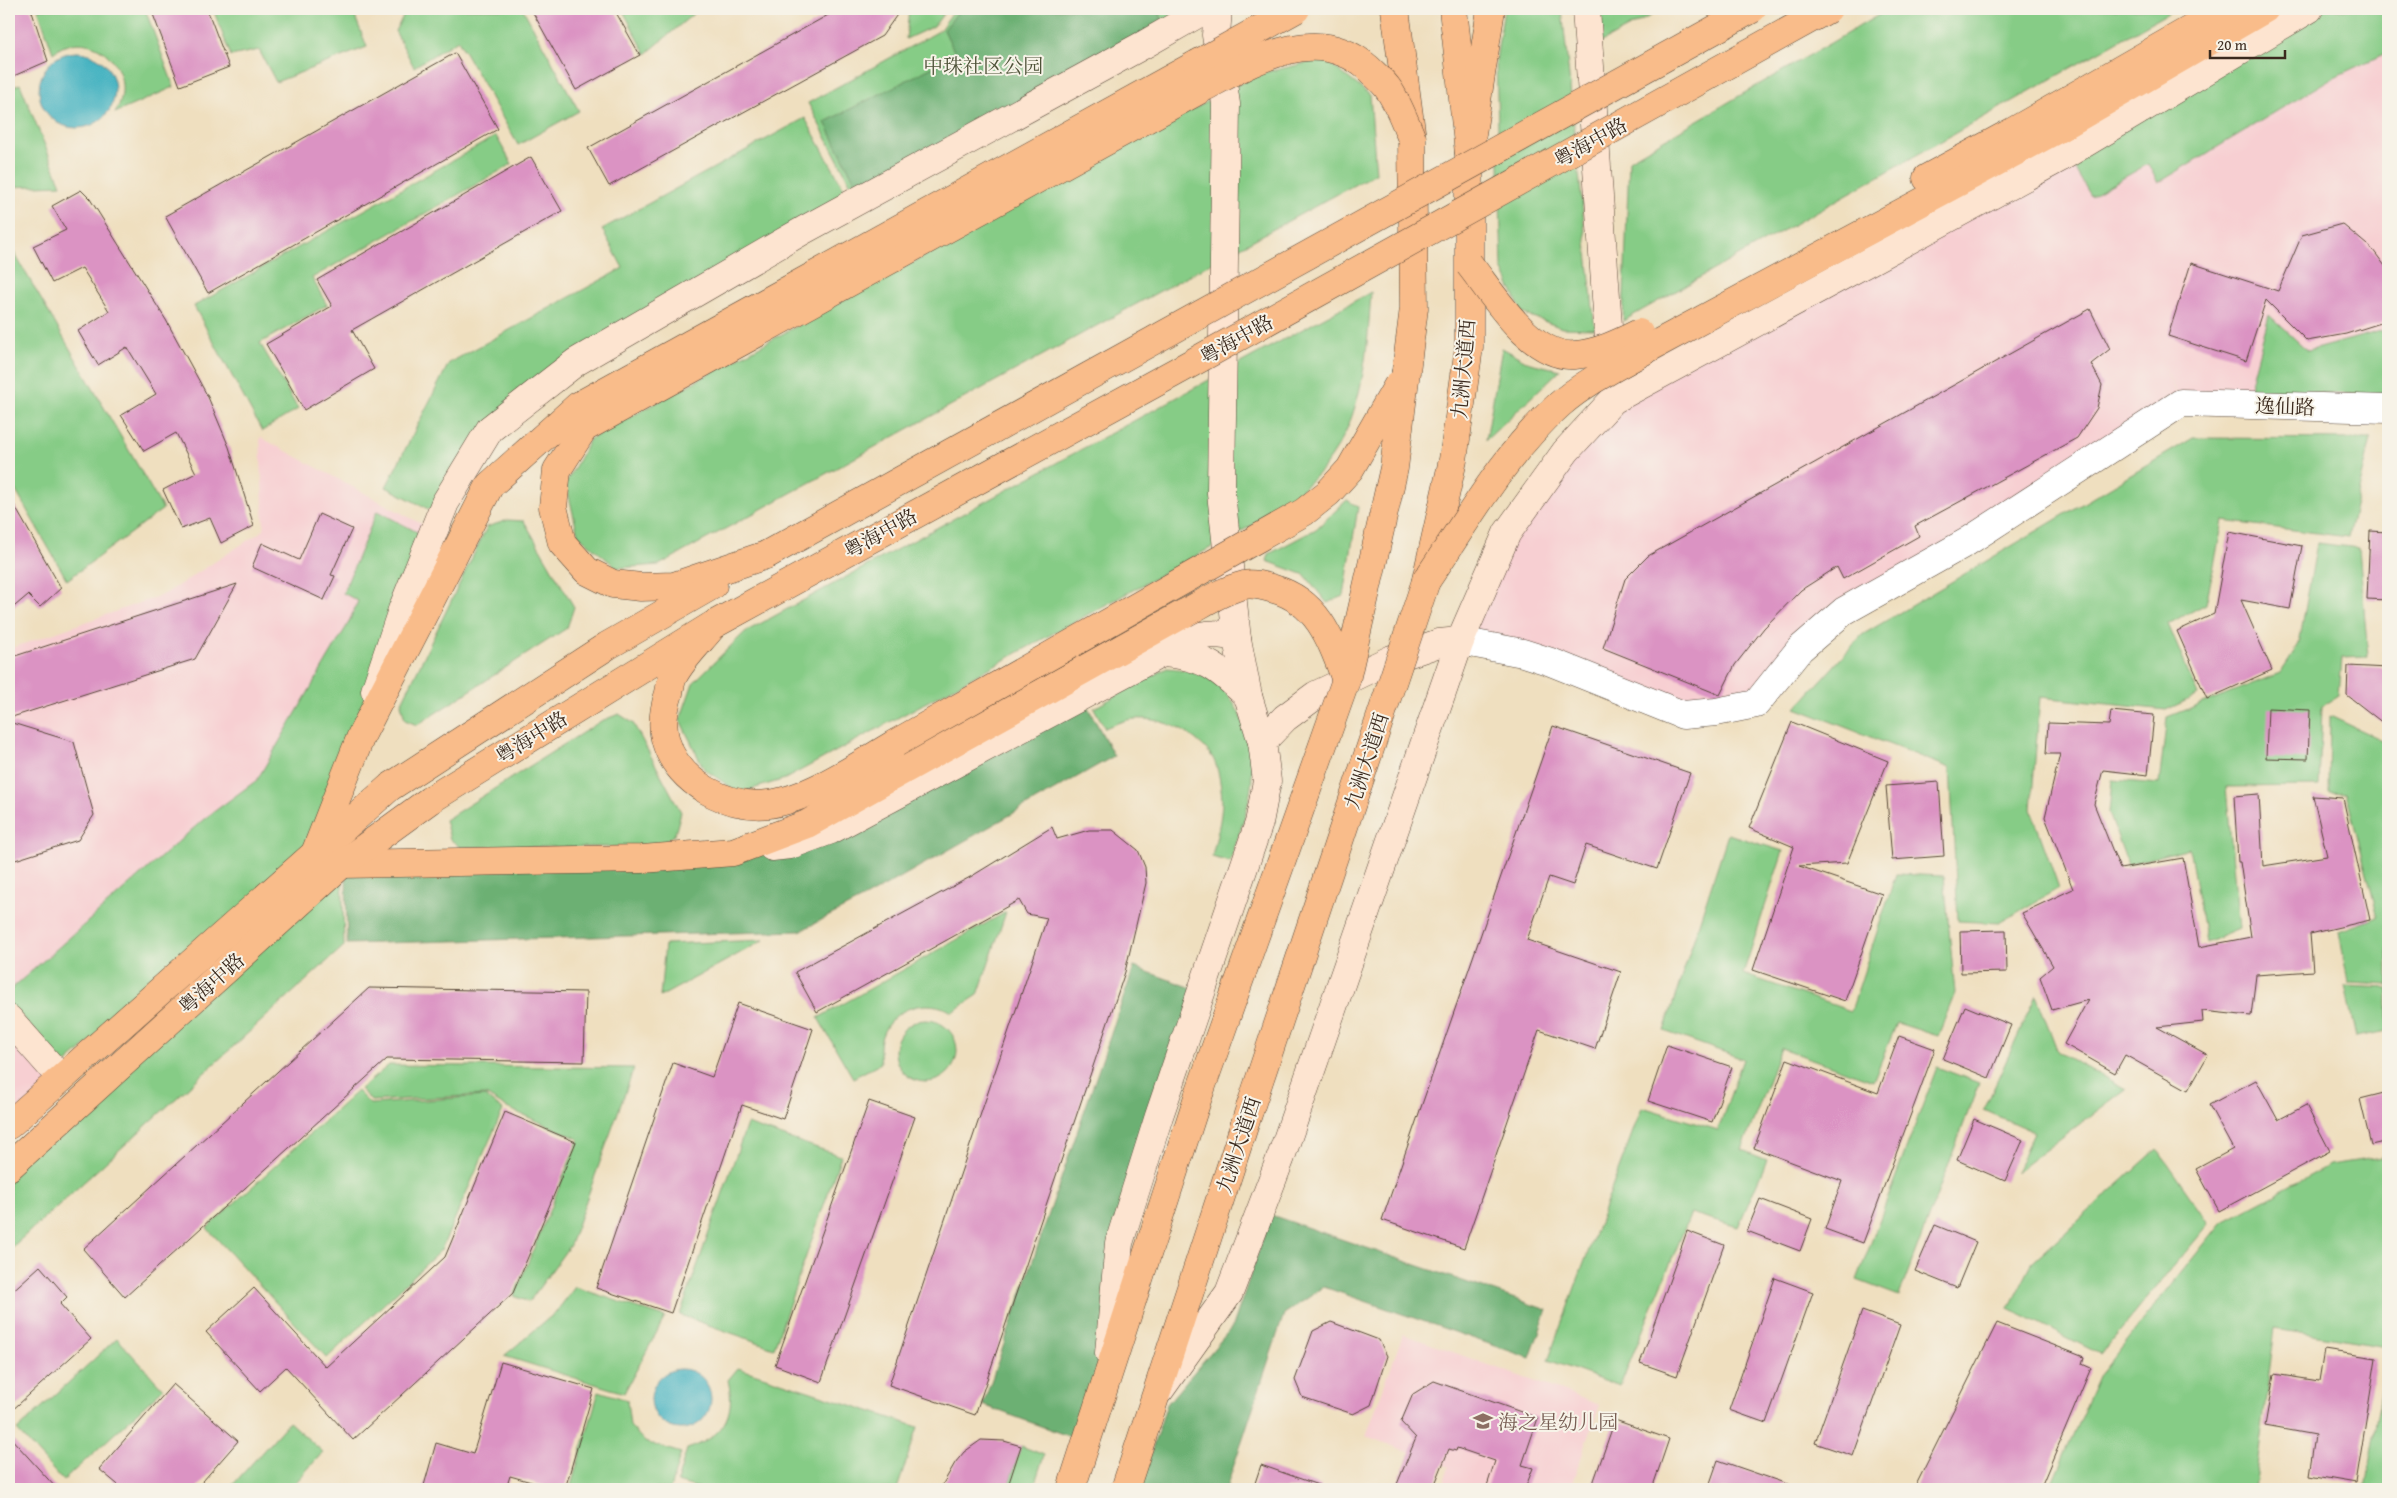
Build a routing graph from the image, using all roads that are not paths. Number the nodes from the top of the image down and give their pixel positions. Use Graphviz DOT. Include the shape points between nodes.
graph roads {
  1 [pos="1206,9"];
  2 [pos="1218,9"];
  3 [pos="1296,9"];
  4 [pos="1395,9"];
  5 [pos="1453,9"];
  6 [pos="1491,9"];
  7 [pos="1586,9"];
  8 [pos="1752,9"];
  9 [pos="1828,9"];
  10 [pos="2226,9"];
  11 [pos="2265,9"];
  12 [pos="2309,9"];
  13 [pos="1200,76"];
  14 [pos="1412,138"];
  15 [pos="1469,153"];
  16 [pos="1469,264"];
  17 [pos="1644,341"];
  18 [pos="1406,371"];
  19 [pos="1613,400"];
  20 [pos="2388,409"];
  21 [pos="766,555"];
  22 [pos="1426,581"];
  23 [pos="714,624"];
  24 [pos="1237,639"];
  25 [pos="1460,641"];
  26 [pos="1163,653"];
  27 [pos="1346,680"];
  28 [pos="1248,696"];
  29 [pos="361,736"];
  30 [pos="1262,742"];
  31 [pos="734,852"];
  32 [pos="315,853"];
  33 [pos="342,864"];
  34 [pos="9,1019"];
  35 [pos="61,1078"];
  36 [pos="9,1125"];
  37 [pos="9,1167"];
  38 [pos="1107,1378"];
  39 [pos="1155,1398"];
  40 [pos="1071,1489"];
  41 [pos="1125,1489"];
  1 -- 29 [label="main road" via="804,230 576,362 490,429 445,503 402,610"];
  2 -- 24 [label="main road" via="1216,35 1226,104 1222,493"];
  3 -- 13 [label="main road, bridge"];
  4 -- 14 [label="main road, bridge"];
  5 -- 15 [label="main road, 九洲大道西"];
  6 -- 15 [label="main road"];
  7 -- 19 [label="main road"];
  8 -- 21 [label="main road, 粤海中路, bridge"];
  9 -- 23 [label="main road, 粤海中路, bridge" via="1182,369"];
  10 -- 17 [label="main road"];
  11 -- 17 [label="main road" via="2058,129"];
  12 -- 19 [label="main road" via="2060,158"];
  13 -- 14 [label="main road, bridge" via="1273,54 1312,46 1328,47 1346,53 1389,89"];
  13 -- 21 [label="main road" via="584,428 557,470 553,507 562,543 587,571 613,584 641,588 674,586"];
  13 -- 29 [label="main road" via="578,406 490,485"];
  14 -- 18 [label="main road, bridge" via="1414,308"];
  15 -- 16 [label="main road, 九洲大道西, bridge"];
  16 -- 17 [label="main road, bridge" via="1515,323 1550,351 1574,355"];
  16 -- 22 [label="main road, 九洲大道西, bridge" via="1469,347 1453,460"];
  17 -- 22 [label="main road, bridge" via="1560,404 1536,427 1513,454"];
  18 -- 23 [label="main road, bridge" via="1350,470 1304,512 800,796 769,804 742,804 720,797 696,782 677,764 666,741 664,710 674,675"];
  18 -- 27 [label="main road, bridge" via="1394,468"];
  19 -- 25 [label="main road" via="1566,451 1507,532"];
  20 -- 25 [label="street, 逸仙路" via="2181,403 1967,542 1844,611 1800,649 1756,704 1683,715 1551,662"];
  21 -- 32 [label="main road, 粤海中路" via="607,646 399,781"];
  22 -- 39 [label="main road, 九洲大道西, bridge"];
  23 -- 33 [label="main road, 粤海中路" via="430,800"];
  24 -- 26 [label="main road" via="1226,634 1202,635"];
  24 -- 28 [label="main road"];
  25 -- 30 [label="main road" via="1439,643 1392,659 1316,695 1285,718"];
  25 -- 39 [label="main road" via="1281,1157 1229,1293"];
  26 -- 28 [label="main road" via="1200,658 1225,674"];
  26 -- 31 [label="main road" via="831,830 790,845"];
  27 -- 31 [label="main road, bridge" via="1325,628 1304,603 1290,594 1261,585 1245,585 1225,591 807,824"];
  27 -- 38 [label="main road, bridge" via="1199,1094"];
  28 -- 30 [label="main road"];
  29 -- 32 [label="main road"];
  30 -- 38 [label="main road" via="1267,781 1259,824 1119,1243"];
  31 -- 33 [label="main road" via="642,859"];
  32 -- 35 [label="main road, 粤海中路"];
  33 -- 37 [label="main road, 粤海中路"];
  34 -- 35 [label="main road"];
  35 -- 36 [label="main road, 粤海中路"];
  38 -- 40 [label="main road"];
  39 -- 41 [label="main road, 九洲大道西"];
}
